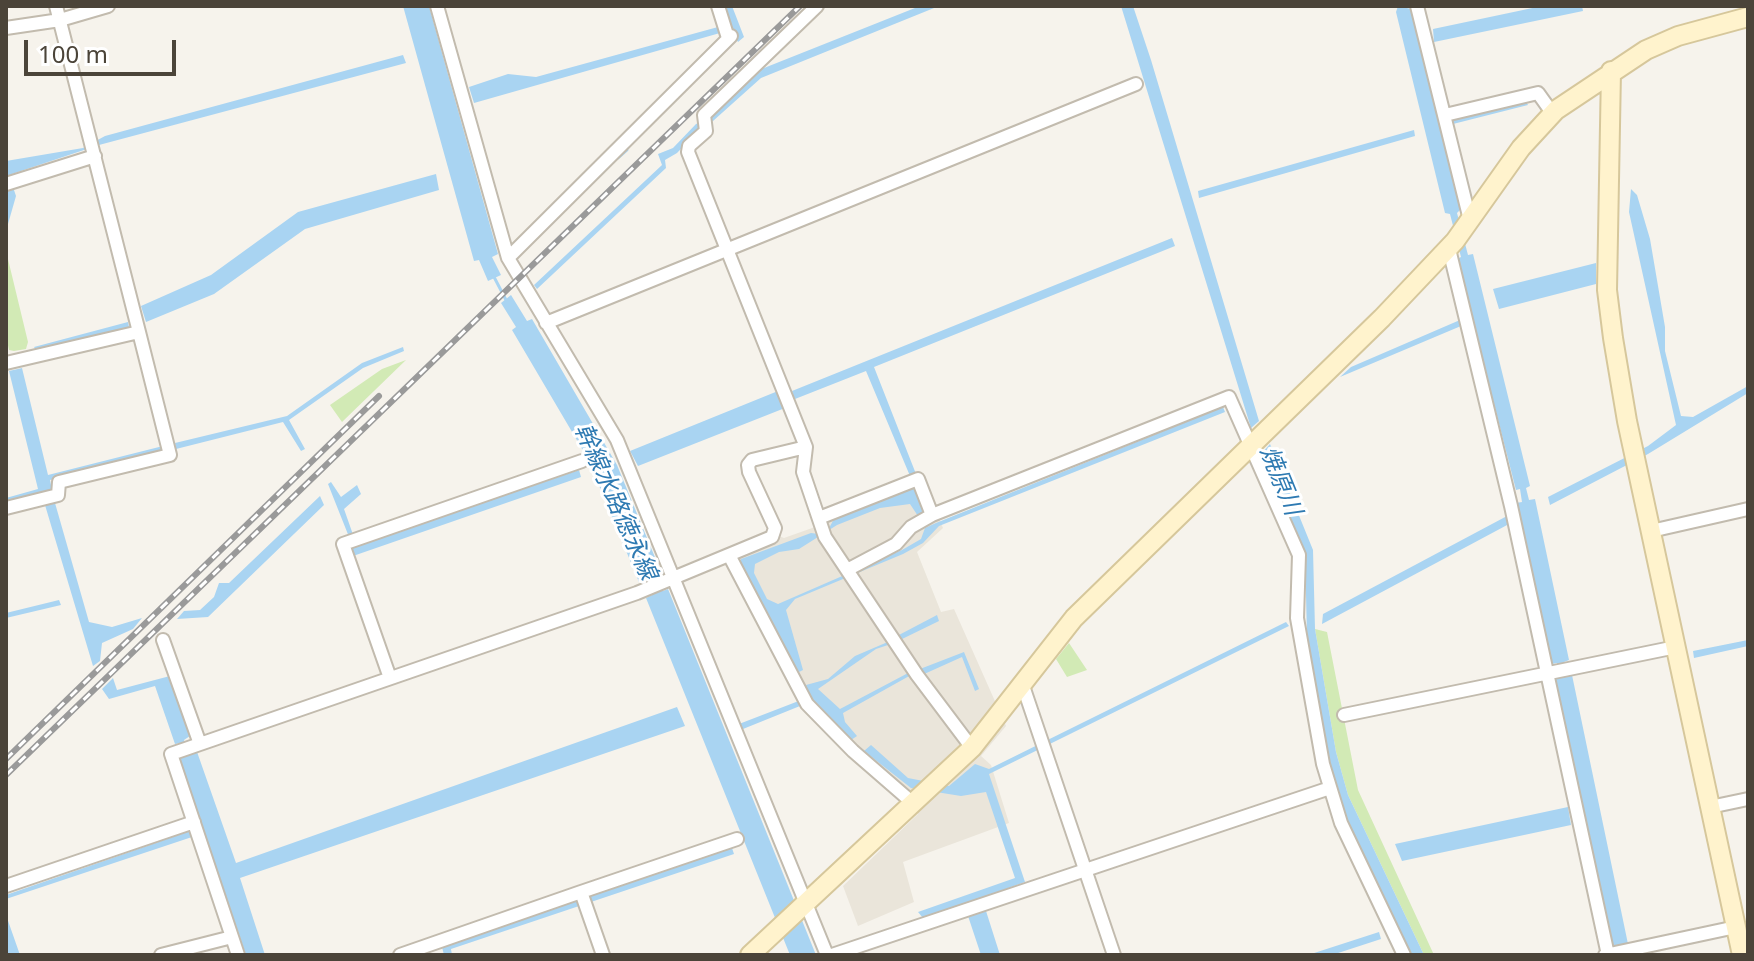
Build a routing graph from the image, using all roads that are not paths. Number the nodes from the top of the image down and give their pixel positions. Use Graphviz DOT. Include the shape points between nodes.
graph roads {
  1 [pos="56,6"];
  2 [pos="108,6"];
  3 [pos="437,6"];
  4 [pos="718,6"];
  5 [pos="817,6"];
  6 [pos="1417,6"];
  7 [pos="1748,17"];
  8 [pos="60,20"];
  9 [pos="6,28"];
  10 [pos="1611,71"];
  11 [pos="1136,84"];
  12 [pos="1553,114"];
  13 [pos="1445,115"];
  14 [pos="94,149"];
  15 [pos="10,182"];
  16 [pos="1460,235"];
  17 [pos="727,250"];
  18 [pos="508,258"];
  19 [pos="546,323"];
  20 [pos="137,324"];
  21 [pos="10,362"];
  22 [pos="806,447"];
  23 [pos="1251,447"];
  24 [pos="582,461"];
  25 [pos="6,508"];
  26 [pos="1748,509"];
  27 [pos="932,515"];
  28 [pos="822,528"];
  29 [pos="1651,531"];
  30 [pos="729,555"];
  31 [pos="851,574"];
  32 [pos="667,580"];
  33 [pos="163,640"];
  34 [pos="1676,647"];
  35 [pos="1546,673"];
  36 [pos="390,678"];
  37 [pos="1022,683"];
  38 [pos="1344,715"];
  39 [pos="190,747"];
  40 [pos="972,748"];
  41 [pos="1330,788"];
  42 [pos="925,793"];
  43 [pos="1748,799"];
  44 [pos="1710,807"];
  45 [pos="194,822"];
  46 [pos="737,839"];
  47 [pos="1085,869"];
  48 [pos="6,886"];
  49 [pos="582,894"];
  50 [pos="804,904"];
  51 [pos="1736,927"];
  52 [pos="232,937"];
  53 [pos="161,955"];
  54 [pos="238,955"];
  55 [pos="400,955"];
  56 [pos="603,955"];
  57 [pos="750,955"];
  58 [pos="829,955"];
  59 [pos="1114,955"];
  60 [pos="1404,955"];
  61 [pos="1607,955"];
  62 [pos="1742,955"];
  1 -- 8 [label="street"];
  2 -- 8 [label="street"];
  3 -- 18 [label="street"];
  4 -- 18 [label="street" via="730,37 727,43"];
  5 -- 17 [label="street" via="754,67 689,146"];
  6 -- 13 [label="street"];
  7 -- 10 [label="street" via="1678,36"];
  8 -- 9 [label="street"];
  8 -- 14 [label="street"];
  10 -- 12 [label="street"];
  10 -- 29 [label="street" via="1618,201 1610,308"];
  11 -- 17 [label="street"];
  12 -- 13 [label="street" via="1538,93"];
  12 -- 16 [label="street" via="1521,148"];
  13 -- 16 [label="street"];
  14 -- 15 [label="street"];
  14 -- 20 [label="street"];
  16 -- 23 [label="street"];
  16 -- 35 [label="street"];
  17 -- 19 [label="street"];
  17 -- 22 [label="street"];
  18 -- 19 [label="street"];
  19 -- 32 [label="street" via="617,440"];
  20 -- 21 [label="street"];
  20 -- 25 [label="street" via="170,455 59,482 58,495"];
  22 -- 28 [label="street" via="802,467"];
  22 -- 30 [label="street" via="748,465 775,533"];
  23 -- 27 [label="street" via="1229,397"];
  23 -- 37 [label="street" via="1074,618"];
  23 -- 41 [label="street" via="1299,555 1297,618"];
  24 -- 36 [label="street" via="343,544"];
  26 -- 29 [label="street"];
  27 -- 28 [label="street" via="918,479"];
  27 -- 31 [label="street"];
  28 -- 31 [label="street"];
  29 -- 34 [label="street"];
  30 -- 32 [label="street"];
  30 -- 42 [label="street" via="805,701 853,751"];
  31 -- 40 [label="street"];
  32 -- 36 [label="street"];
  32 -- 50 [label="street"];
  33 -- 39 [label="street"];
  34 -- 35 [label="street"];
  34 -- 44 [label="street"];
  35 -- 38 [label="street"];
  35 -- 61 [label="street"];
  36 -- 39 [label="street"];
  37 -- 40 [label="street"];
  37 -- 47 [label="street"];
  39 -- 45 [label="street" via="171,754"];
  40 -- 42 [label="street"];
  41 -- 47 [label="street"];
  41 -- 60 [label="street" via="1341,823"];
  42 -- 50 [label="street"];
  43 -- 44 [label="street"];
  44 -- 51 [label="street"];
  45 -- 48 [label="street"];
  45 -- 52 [label="street"];
  46 -- 49 [label="street"];
  47 -- 58 [label="street"];
  47 -- 59 [label="street"];
  49 -- 55 [label="street"];
  49 -- 56 [label="street"];
  50 -- 57 [label="street"];
  50 -- 58 [label="street"];
  51 -- 61 [label="street"];
  51 -- 62 [label="street"];
  52 -- 53 [label="street"];
  52 -- 54 [label="street"];
}
